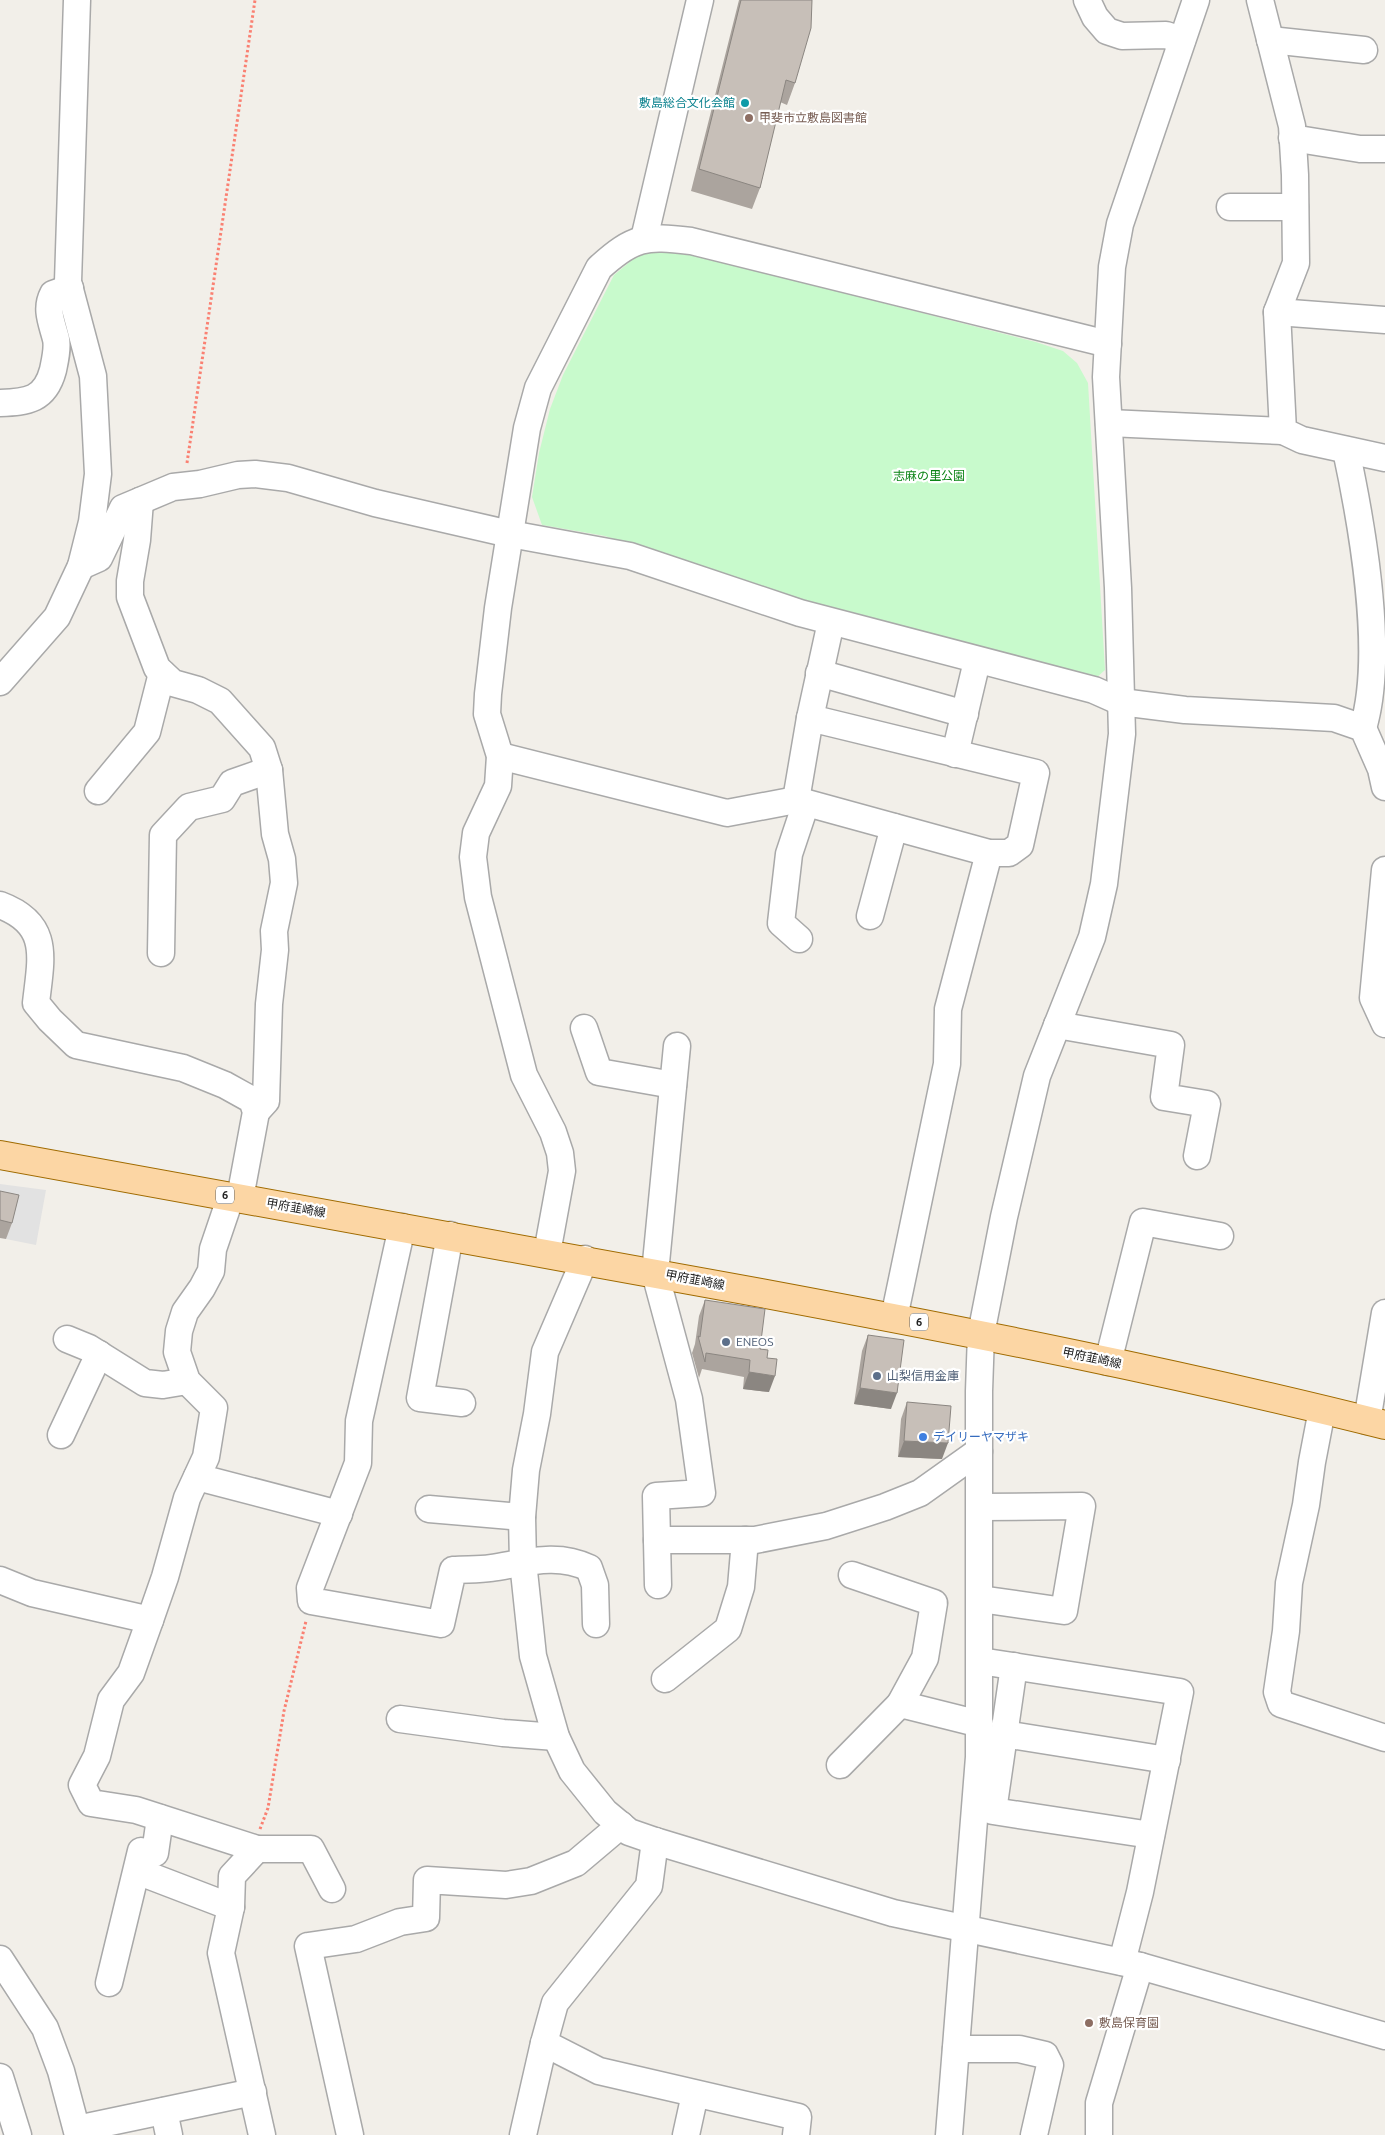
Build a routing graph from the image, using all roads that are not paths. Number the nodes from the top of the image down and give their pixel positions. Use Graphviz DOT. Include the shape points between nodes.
graph roads {
  1 [pos="77,0"];
  2 [pos="700,0"];
  3 [pos="1088,0"];
  4 [pos="1196,0"];
  5 [pos="1260,0"];
  6 [pos="1182,40"];
  7 [pos="1270,40"];
  8 [pos="1364,50"];
  9 [pos="1292,138"];
  10 [pos="1385,149"];
  11 [pos="1230,207"];
  12 [pos="1295,207"];
  13 [pos="644,240"];
  14 [pos="70,288"];
  15 [pos="1277,312"];
  16 [pos="1385,320"];
  17 [pos="1108,344"];
  18 [pos="0,403"];
  19 [pos="1109,423"];
  20 [pos="1283,431"];
  21 [pos="1346,450"];
  22 [pos="1385,458"];
  23 [pos="140,501"];
  24 [pos="510,534"];
  25 [pos="81,566"];
  26 [pos="830,622"];
  27 [pos="977,661"];
  28 [pos="162,673"];
  29 [pos="819,673"];
  30 [pos="0,682"];
  31 [pos="1121,702"];
  32 [pos="965,714"];
  33 [pos="810,718"];
  34 [pos="1364,728"];
  35 [pos="955,754"];
  36 [pos="500,756"];
  37 [pos="268,770"];
  38 [pos="1385,787"];
  39 [pos="98,791"];
  40 [pos="801,801"];
  41 [pos="894,827"];
  42 [pos="989,852"];
  43 [pos="1385,870"];
  44 [pos="0,905"];
  45 [pos="870,916"];
  46 [pos="799,939"];
  47 [pos="161,953"];
  48 [pos="1380,978"];
  49 [pos="1385,1024"];
  50 [pos="1057,1025"];
  51 [pos="584,1028"];
  52 [pos="677,1046"];
  53 [pos="673,1085"];
  54 [pos="256,1112"];
  55 [pos="0,1156"];
  56 [pos="1197,1156"];
  57 [pos="236,1197"];
  58 [pos="402,1227"];
  59 [pos="450,1236"];
  60 [pos="1220,1236"];
  61 [pos="546,1253"];
  62 [pos="585,1259"];
  63 [pos="655,1273"];
  64 [pos="1385,1313"];
  65 [pos="894,1318"];
  66 [pos="981,1334"];
  67 [pos="67,1339"];
  68 [pos="98,1354"];
  69 [pos="1108,1362"];
  70 [pos="187,1380"];
  71 [pos="462,1403"];
  72 [pos="1322,1410"];
  73 [pos="1376,1423"];
  74 [pos="61,1435"];
  75 [pos="980,1451"];
  76 [pos="197,1477"];
  77 [pos="980,1508"];
  78 [pos="429,1509"];
  79 [pos="339,1514"];
  80 [pos="522,1517"];
  81 [pos="657,1540"];
  82 [pos="745,1540"];
  83 [pos="523,1562"];
  84 [pos="852,1575"];
  85 [pos="0,1580"];
  86 [pos="658,1585"];
  87 [pos="980,1599"];
  88 [pos="150,1620"];
  89 [pos="596,1624"];
  90 [pos="980,1661"];
  91 [pos="1014,1666"];
  92 [pos="665,1679"];
  93 [pos="900,1704"];
  94 [pos="400,1719"];
  95 [pos="980,1724"];
  96 [pos="1004,1734"];
  97 [pos="556,1737"];
  98 [pos="1385,1738"];
  99 [pos="1167,1760"];
  100 [pos="840,1765"];
  101 [pos="160,1818"];
  102 [pos="620,1825"];
  103 [pos="1152,1835"];
  104 [pos="655,1841"];
  105 [pos="257,1849"];
  106 [pos="137,1871"];
  107 [pos="332,1889"];
  108 [pos="232,1907"];
  109 [pos="967,1927"];
  110 [pos="0,1959"];
  111 [pos="1131,1964"];
  112 [pos="109,1983"];
  113 [pos="1385,2036"];
  114 [pos="544,2043"];
  115 [pos="956,2049"];
  116 [pos="0,2077"];
  117 [pos="252,2092"];
  118 [pos="695,2094"];
  119 [pos="166,2123"];
  120 [pos="78,2132"];
  121 [pos="18,2135"];
  122 [pos="262,2135"];
  123 [pos="350,2135"];
  124 [pos="522,2135"];
  125 [pos="686,2135"];
  126 [pos="796,2135"];
  127 [pos="949,2135"];
  128 [pos="1034,2135"];
  129 [pos="1099,2135"];
  1 -- 14 [label="street" via="68,237"];
  2 -- 13 [label="street"];
  3 -- 6 [label="street" via="1095,17 1107,31 1122,36 1166,35"];
  4 -- 6 [label="street"];
  5 -- 7 [label="street"];
  6 -- 17 [label="street" via="1120,224 1112,266"];
  7 -- 8 [label="street"];
  7 -- 9 [label="street" via="1292,126"];
  9 -- 10 [label="street" via="1360,149"];
  9 -- 12 [label="street"];
  11 -- 12 [label="street"];
  12 -- 15 [label="street" via="1296,263"];
  13 -- 17 [label="street" via="691,241"];
  13 -- 24 [label="street" via="636,240 599,268 538,388 527,428"];
  14 -- 18 [label="street" via="53,294 48,302 56,341 50,382 41,395 20,402"];
  14 -- 25 [label="street" via="93,376 97,464 92,522"];
  15 -- 16 [label="street"];
  15 -- 20 [label="street"];
  17 -- 19 [label="street"];
  19 -- 20 [label="street"];
  19 -- 31 [label="street"];
  20 -- 21 [label="street" via="1302,440"];
  21 -- 22 [label="street"];
  21 -- 34 [label="street" via="1367,558 1374,632 1372,694"];
  23 -- 24 [label="street" via="173,487 255,474 288,478 375,504"];
  23 -- 25 [label="street" via="122,508 99,558"];
  23 -- 28 [label="street" via="130,597 157,668"];
  24 -- 26 [label="street" via="630,556"];
  24 -- 36 [label="street" via="498,608 487,714"];
  25 -- 30 [label="street" via="57,617"];
  26 -- 27 [label="street"];
  26 -- 29 [label="street"];
  27 -- 31 [label="street" via="1094,690"];
  27 -- 32 [label="street"];
  28 -- 37 [label="street" via="172,683 198,690 220,701 262,748"];
  28 -- 39 [label="street" via="146,732"];
  29 -- 32 [label="street"];
  29 -- 33 [label="street"];
  31 -- 34 [label="street" via="1185,710 1334,718"];
  31 -- 50 [label="street" via="1122,734 1104,884 1092,937"];
  32 -- 35 [label="street"];
  33 -- 35 [label="street"];
  33 -- 40 [label="street"];
  34 -- 38 [label="street"];
  35 -- 42 [label="street" via="1036,774 1020,845 1009,853"];
  36 -- 40 [label="street" via="727,813"];
  36 -- 61 [label="street" via="498,786 476,833 473,857 478,897 524,1075 560,1153 562,1171"];
  37 -- 47 [label="street" via="232,783 222,799 189,807 163,835"];
  37 -- 54 [label="street" via="284,882 274,931 266,1101"];
  40 -- 41 [label="street"];
  40 -- 46 [label="street" via="789,854 781,923"];
  41 -- 42 [label="street"];
  41 -- 45 [label="street"];
  42 -- 65 [label="street" via="948,1009 947,1064"];
  43 -- 48 [label="street"];
  44 -- 54 [label="street" via="18,912 34,929 41,952 36,1003 76,1045 183,1068 252,1100"];
  48 -- 49 [label="street" via="1373,998"];
  50 -- 56 [label="street" via="1171,1046 1164,1097 1208,1104"];
  50 -- 66 [label="street" via="1037,1076"];
  51 -- 53 [label="street" via="599,1072"];
  52 -- 53 [label="street"];
  53 -- 63 [label="street"];
  54 -- 57 [label="street"];
  55 -- 57 [label="main road, 甲府韮崎線 / 6"];
  57 -- 58 [label="main road, 甲府韮崎線 / 6"];
  57 -- 70 [label="street" via="213,1249 211,1270 185,1312 179,1331 177,1352"];
  58 -- 59 [label="main road, 甲府韮崎線 / 6"];
  58 -- 79 [label="street" via="359,1421 358,1463"];
  59 -- 61 [label="main road, 甲府韮崎線 / 6"];
  59 -- 71 [label="street" via="420,1398"];
  60 -- 69 [label="street" via="1143,1222"];
  61 -- 62 [label="main road, 甲府韮崎線 / 6"];
  62 -- 63 [label="main road, 甲府韮崎線 / 6"];
  62 -- 80 [label="street" via="545,1352 526,1470"];
  63 -- 65 [label="main road, 甲府韮崎線 / 6"];
  63 -- 81 [label="street" via="689,1399 702,1493 656,1496"];
  64 -- 73 [label="street"];
  65 -- 66 [label="main road, 甲府韮崎線 / 6"];
  66 -- 69 [label="main road, 甲府韮崎線 / 6"];
  66 -- 75 [label="street"];
  67 -- 68 [label="street"];
  68 -- 70 [label="street" via="145,1383 163,1385"];
  68 -- 74 [label="street"];
  69 -- 72 [label="main road, 甲府韮崎線 / 6"];
  70 -- 76 [label="street" via="214,1408 206,1457"];
  72 -- 73 [label="main road, 甲府韮崎線 / 6"];
  72 -- 98 [label="street" via="1289,1583 1277,1692 1281,1704"];
  75 -- 77 [label="street"];
  75 -- 82 [label="street" via="920,1493 885,1507 826,1526"];
  76 -- 79 [label="street"];
  76 -- 88 [label="street" via="187,1498"];
  77 -- 87 [label="street"];
  77 -- 87 [label="street" via="1082,1506 1064,1611"];
  78 -- 80 [label="street"];
  79 -- 83 [label="street" via="310,1588 310,1601 441,1624 453,1570 489,1569"];
  80 -- 83 [label="street"];
  81 -- 82 [label="street"];
  81 -- 86 [label="street"];
  82 -- 92 [label="street" via="741,1587 728,1629"];
  83 -- 89 [label="street" via="553,1558 578,1562 589,1568 595,1585"];
  83 -- 97 [label="street" via="533,1656"];
  84 -- 93 [label="street" via="934,1603 925,1658"];
  85 -- 88 [label="street" via="32,1593"];
  87 -- 90 [label="street"];
  88 -- 101 [label="street" via="131,1673 111,1700 97,1756 82,1785 91,1803 136,1810"];
  90 -- 91 [label="street"];
  90 -- 95 [label="street"];
  91 -- 96 [label="street"];
  91 -- 99 [label="street" via="1180,1692"];
  93 -- 95 [label="street"];
  93 -- 100 [label="street"];
  94 -- 97 [label="street" via="503,1734"];
  95 -- 109 [label="street"];
  96 -- 99 [label="street"];
  96 -- 103 [label="street" via="993,1811"];
  97 -- 102 [label="street" via="572,1771 605,1812"];
  99 -- 103 [label="street"];
  101 -- 105 [label="street"];
  101 -- 106 [label="street" via="154,1853 142,1852"];
  102 -- 104 [label="street" via="629,1832"];
  102 -- 123 [label="street" via="576,1863 531,1881 506,1885 427,1880 426,1918 400,1922 356,1939 308,1946"];
  103 -- 111 [label="street"];
  104 -- 109 [label="street" via="893,1913"];
  104 -- 114 [label="street" via="649,1886 556,2002"];
  105 -- 107 [label="street" via="311,1849"];
  105 -- 108 [label="street" via="232,1876"];
  106 -- 108 [label="street"];
  106 -- 112 [label="street"];
  108 -- 117 [label="street" via="221,1954"];
  109 -- 111 [label="street"];
  109 -- 115 [label="street"];
  110 -- 120 [label="street" via="45,2028"];
  111 -- 113 [label="street"];
  111 -- 129 [label="street" via="1099,2103"];
  114 -- 118 [label="street" via="599,2071"];
  114 -- 124 [label="street"];
  115 -- 127 [label="street"];
  115 -- 128 [label="street" via="1019,2049 1046,2055 1050,2065"];
  116 -- 121 [label="street"];
  117 -- 119 [label="street"];
  117 -- 122 [label="street"];
  118 -- 125 [label="street"];
  118 -- 126 [label="street" via="798,2117"];
  119 -- 120 [label="street"];
}
